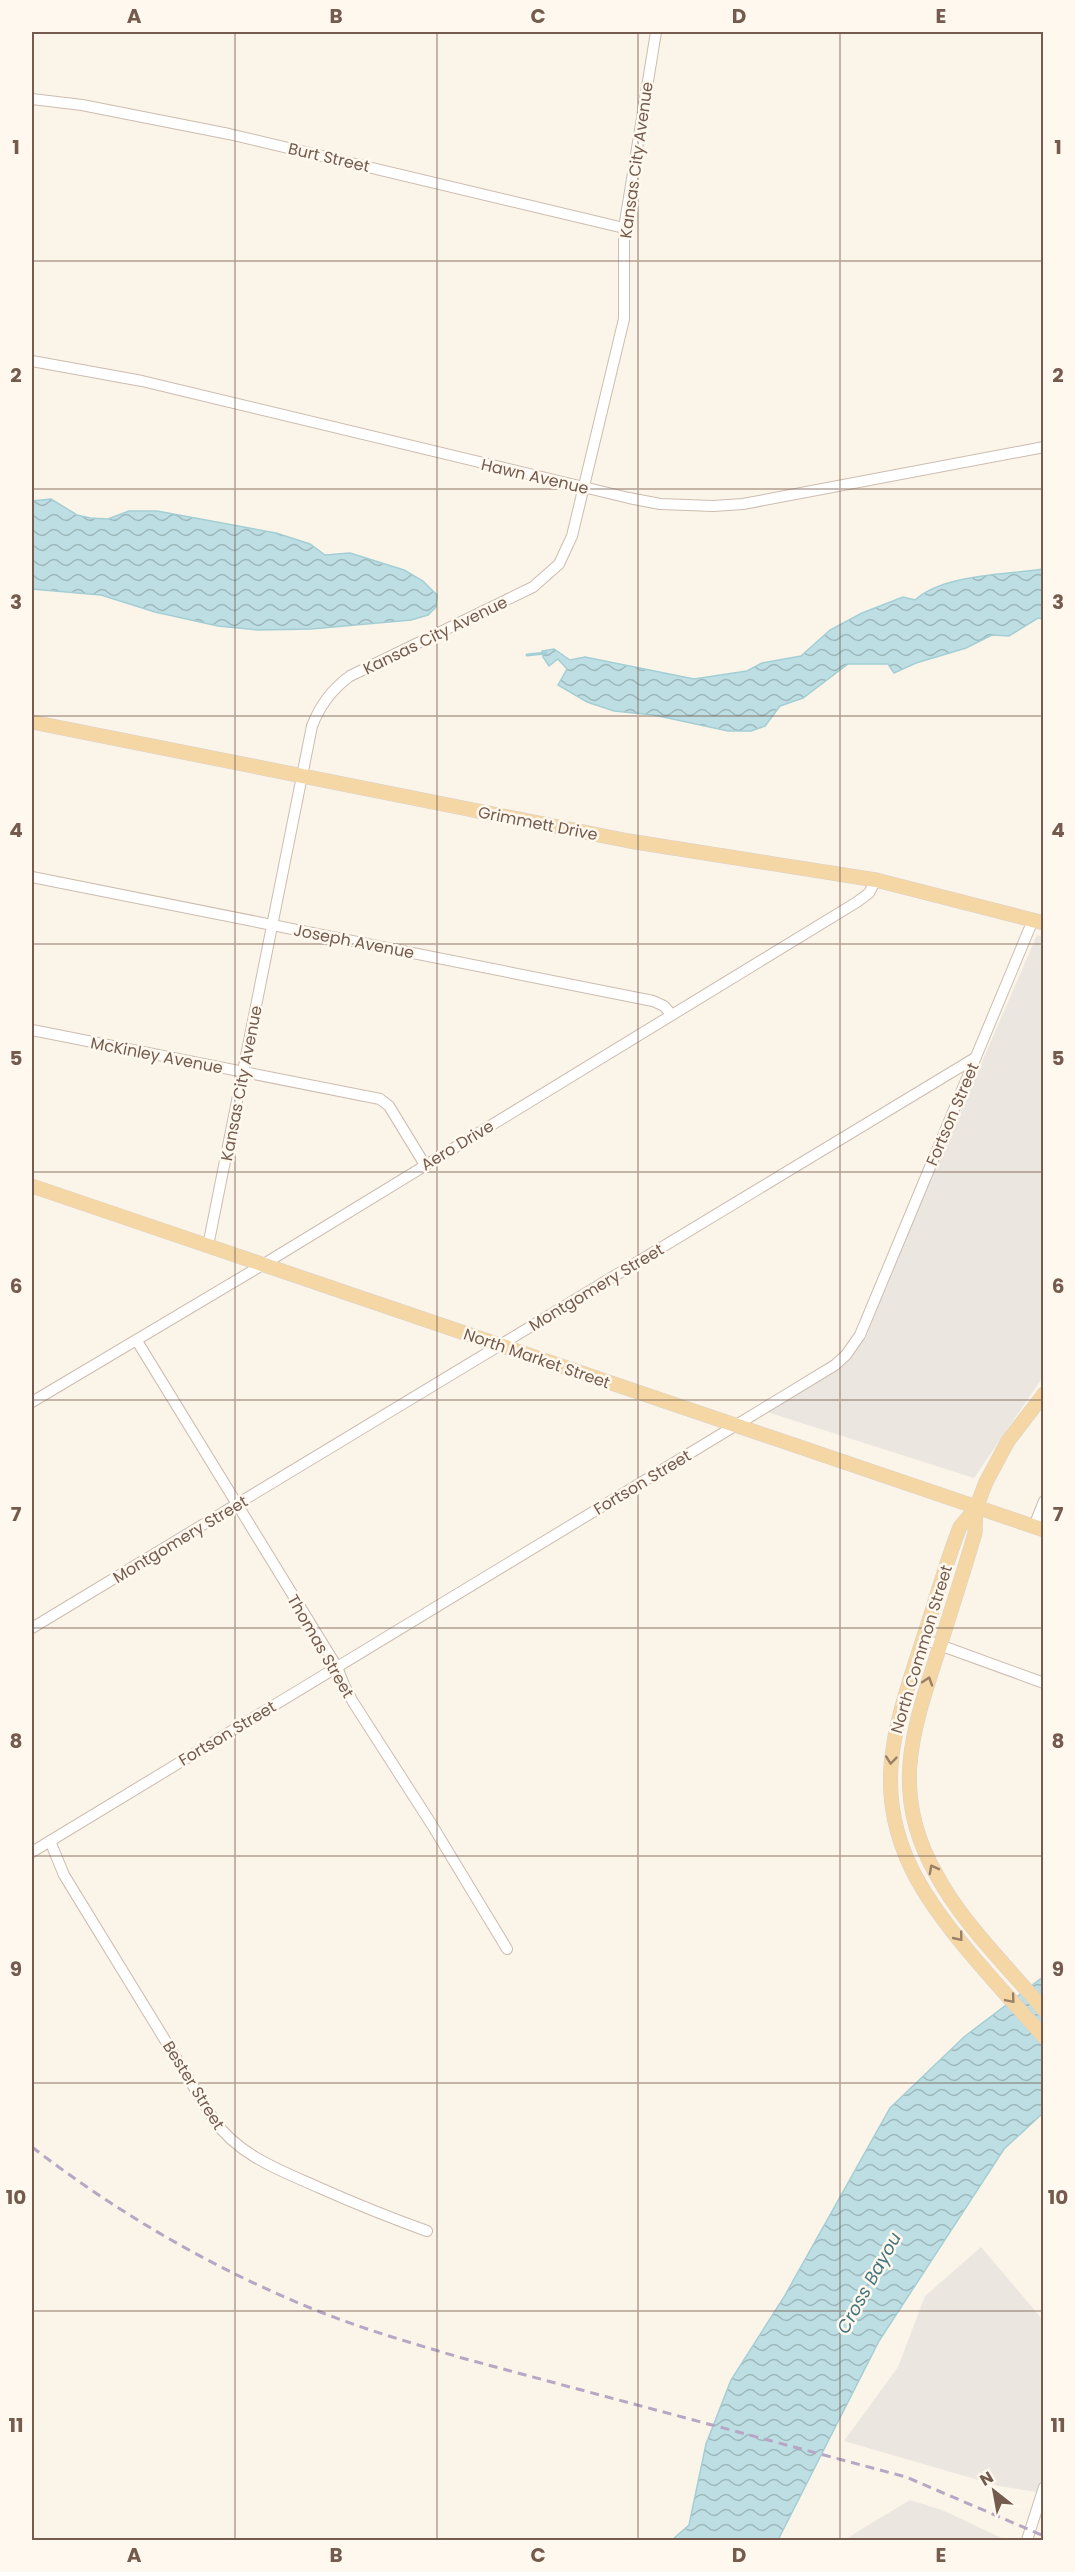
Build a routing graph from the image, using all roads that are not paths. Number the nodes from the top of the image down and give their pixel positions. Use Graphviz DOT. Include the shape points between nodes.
graph roads {
  1 [pos="656,32"];
  2 [pos="32,99"];
  3 [pos="624,228"];
  4 [pos="32,361"];
  5 [pos="1044,447"];
  6 [pos="585,488"];
  7 [pos="32,722"];
  8 [pos="302,777"];
  9 [pos="32,877"];
  10 [pos="876,880"];
  11 [pos="1038,921"];
  12 [pos="272,925"];
  13 [pos="672,1015"];
  14 [pos="32,1030"];
  15 [pos="975,1058"];
  16 [pos="243,1071"];
  17 [pos="425,1165"];
  18 [pos="32,1186"];
  19 [pos="208,1246"];
  20 [pos="264,1264"];
  21 [pos="137,1341"];
  22 [pos="499,1345"];
  23 [pos="1044,1394"];
  24 [pos="32,1402"];
  25 [pos="738,1424"];
  26 [pos="1044,1501"];
  27 [pos="238,1504"];
  28 [pos="976,1508"];
  29 [pos="1039,1528"];
  30 [pos="32,1628"];
  31 [pos="923,1639"];
  32 [pos="940,1646"];
  33 [pos="337,1667"];
  34 [pos="1044,1683"];
  35 [pos="50,1841"];
  36 [pos="32,1852"];
  37 [pos="507,1949"];
  38 [pos="1044,2010"];
  39 [pos="1044,2037"];
  40 [pos="427,2231"];
  41 [pos="1044,2487"];
  42 [pos="1027,2541"];
  1 -- 3 [label="street, Kansas City Avenue"];
  2 -- 3 [label="street, Burt Street" via="229,134"];
  3 -- 6 [label="street, Kansas City Avenue" via="624,319"];
  4 -- 6 [label="street, Hawn Avenue" via="142,381"];
  5 -- 6 [label="street, Hawn Avenue" via="743,504 660,504"];
  6 -- 8 [label="street, Kansas City Avenue" via="573,536 559,564 533,587 350,676 334,690 316,716"];
  7 -- 8 [label="main road, Grimmett Drive"];
  8 -- 10 [label="main road, Grimmett Drive" via="629,841"];
  8 -- 12 [label="street, Kansas City Avenue"];
  9 -- 12 [label="street, Joseph Avenue"];
  10 -- 11 [label="main road, Grimmett Drive"];
  10 -- 13 [label="street, Aero Drive" via="869,893 857,902"];
  11 -- 15 [label="street, Fortson Street"];
  12 -- 13 [label="street, Joseph Avenue" via="653,1001"];
  12 -- 16 [label="street, Kansas City Avenue"];
  13 -- 17 [label="street, Aero Drive"];
  14 -- 16 [label="street, McKinley Avenue"];
  15 -- 22 [label="street, Montgomery Street"];
  15 -- 25 [label="street, Fortson Street" via="855,1344 835,1365"];
  16 -- 17 [label="street, McKinley Avenue" via="380,1099 389,1106"];
  16 -- 19 [label="street, Kansas City Avenue"];
  17 -- 20 [label="street, Aero Drive"];
  18 -- 19 [label="main road, North Market Street"];
  19 -- 20 [label="main road, North Market Street"];
  20 -- 21 [label="street, Aero Drive"];
  20 -- 22 [label="main road, North Market Street"];
  21 -- 24 [label="street, Aero Drive"];
  21 -- 27 [label="street, Thomas Street"];
  22 -- 25 [label="main road, North Market Street"];
  22 -- 27 [label="street, Montgomery Street"];
  23 -- 28 [label="main road, North Common Street" via="998,1458"];
  25 -- 28 [label="main road, North Market Street"];
  25 -- 33 [label="street, Fortson Street"];
  26 -- 29 [label="street"];
  27 -- 30 [label="street, Montgomery Street"];
  27 -- 33 [label="street, Thomas Street"];
  28 -- 29 [label="main road, North Market Street"];
  28 -- 31 [label="main road, North Common Street" via="960,1527"];
  28 -- 32 [label="main road, North Common Street" via="975,1533"];
  31 -- 32 [label="street"];
  31 -- 39 [label="main road, North Common Street, one-way" via="894,1736 890,1771 894,1818 908,1860 943,1918"];
  32 -- 34 [label="street"];
  38 -- 32 [label="main road, North Common Street, one-way" via="953,1901 920,1840 910,1802 910,1750"];
  33 -- 35 [label="street, Fortson Street"];
  33 -- 37 [label="street, Thomas Street" via="354,1702"];
  35 -- 36 [label="street, Fortson Street"];
  35 -- 40 [label="street, Bester Street" via="64,1875 228,2138 279,2170"];
  41 -- 42 [label="street"];
}
